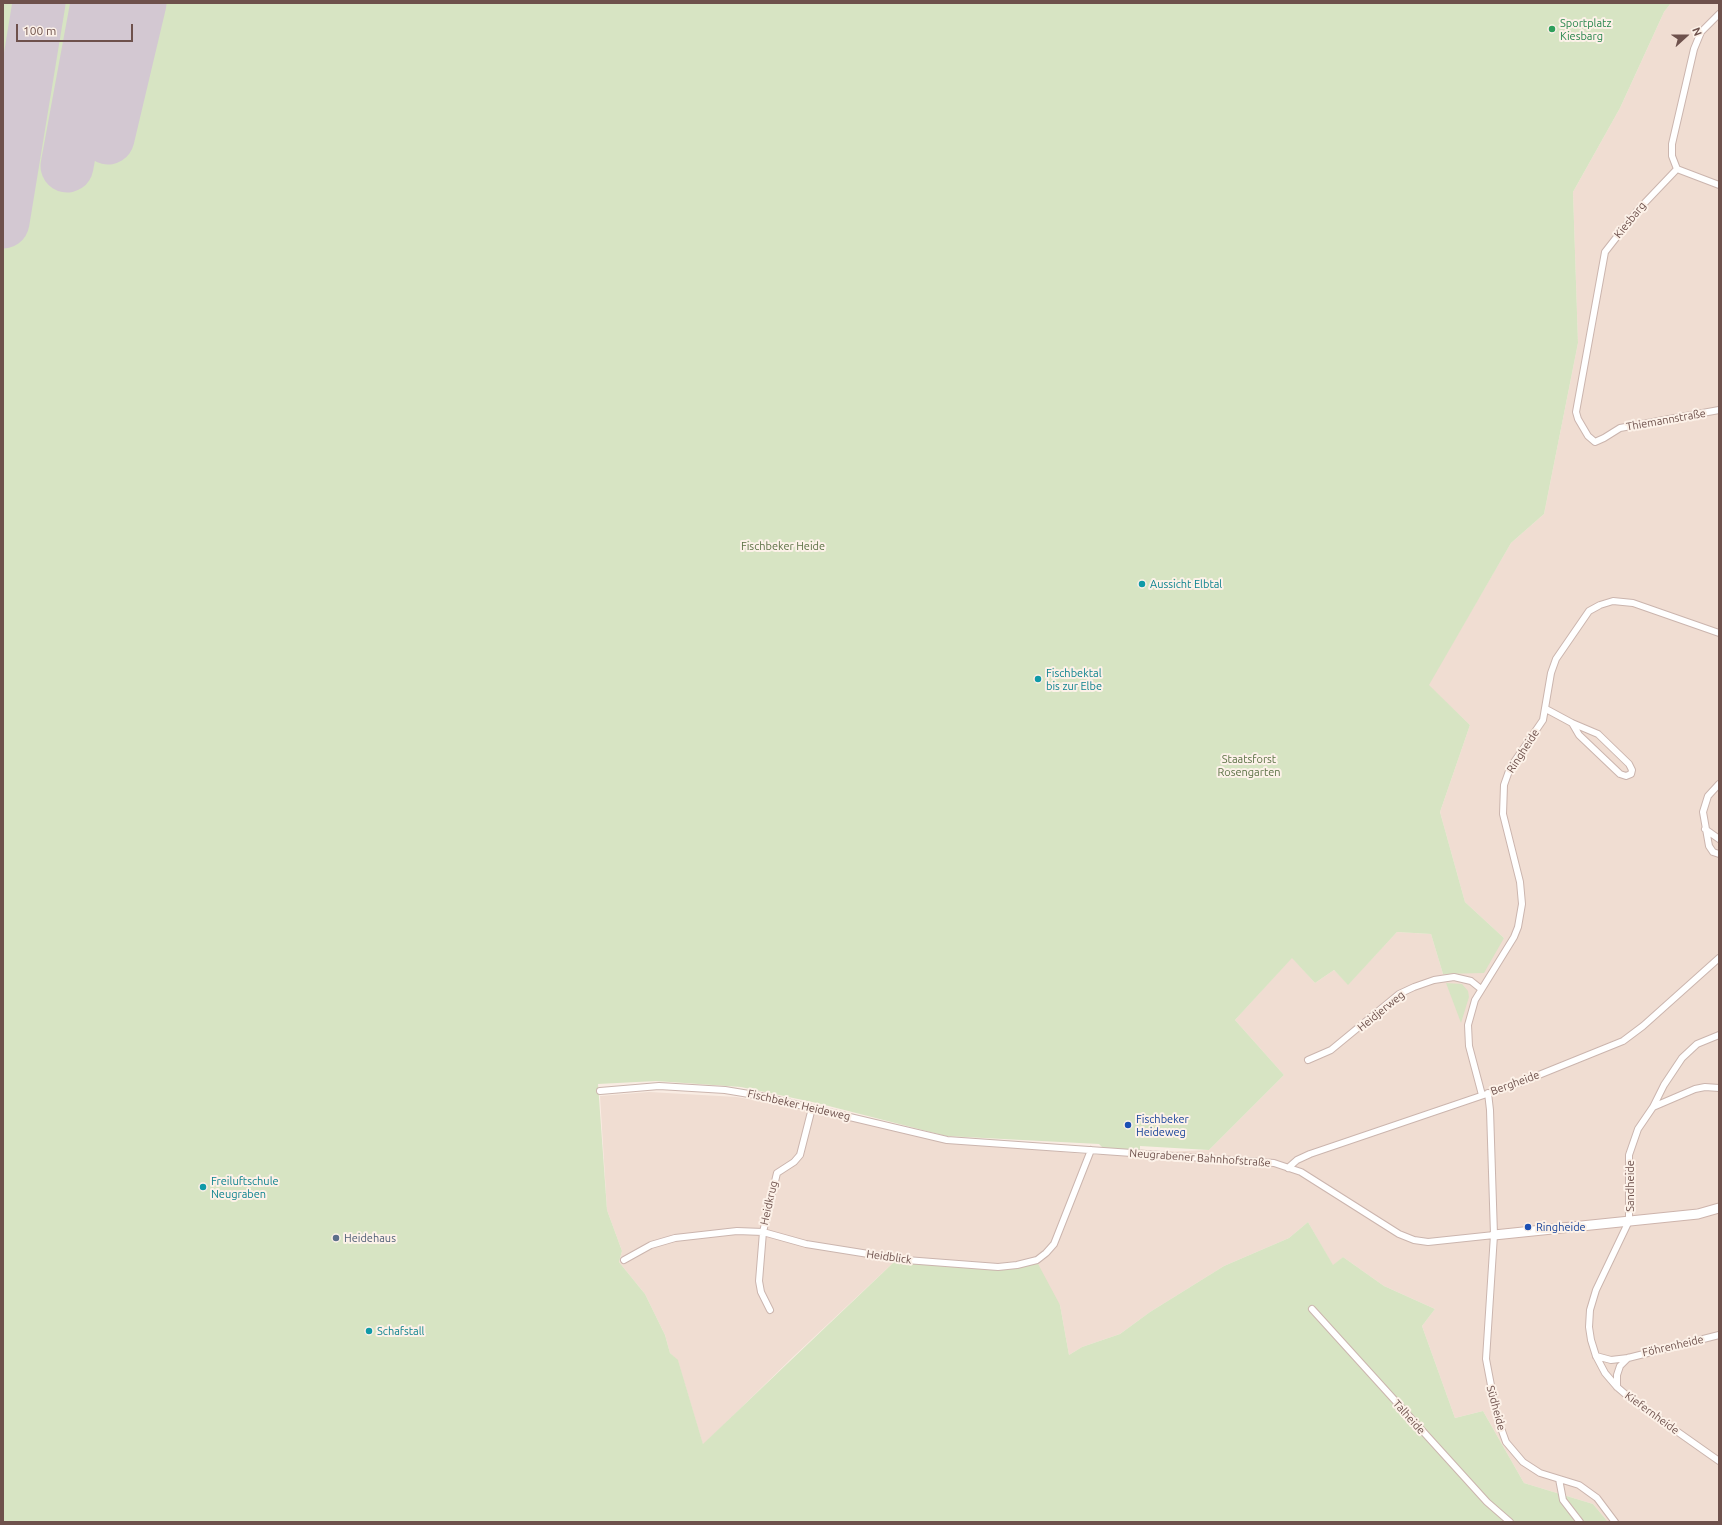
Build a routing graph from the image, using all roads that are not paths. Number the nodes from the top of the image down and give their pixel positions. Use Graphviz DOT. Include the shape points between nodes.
graph roads {
  1 [pos="1719,14"];
  2 [pos="1677,169"];
  3 [pos="1719,185"];
  4 [pos="1719,410"];
  5 [pos="1592,441"];
  6 [pos="1719,633"];
  7 [pos="1546,709"];
  8 [pos="1572,723"];
  9 [pos="1719,784"];
  10 [pos="1705,829"];
  11 [pos="1719,839"];
  12 [pos="1719,854"];
  13 [pos="1719,958"];
  14 [pos="1481,989"];
  15 [pos="1719,1034"];
  16 [pos="1308,1060"];
  17 [pos="1719,1088"];
  18 [pos="600,1091"];
  19 [pos="1485,1094"];
  20 [pos="1654,1107"];
  21 [pos="812,1108"];
  22 [pos="1091,1150"];
  23 [pos="1288,1168"];
  24 [pos="1719,1208"];
  25 [pos="1629,1222"];
  26 [pos="763,1232"];
  27 [pos="1494,1235"];
  28 [pos="624,1260"];
  29 [pos="1312,1309"];
  30 [pos="770,1310"];
  31 [pos="1719,1335"];
  32 [pos="1596,1356"];
  33 [pos="1628,1358"];
  34 [pos="1616,1386"];
  35 [pos="1719,1461"];
  36 [pos="1559,1479"];
  37 [pos="1510,1522"];
  38 [pos="1580,1522"];
  39 [pos="1615,1522"];
  1 -- 2 [label="street" via="1701,32 1694,49 1672,144 1672,156"];
  2 -- 3 [label="street"];
  2 -- 5 [label="street, Kiesbarg" via="1636,211 1605,252 1576,412"];
  4 -- 5 [label="street, Thiemannstraße" via="1623,427 1602,439"];
  6 -- 7 [label="street, Ringheide" via="1633,603 1618,601 1598,606 1585,616 1556,659 1551,672"];
  7 -- 8 [label="street"];
  7 -- 14 [label="street, Ringheide" via="1539,728 1510,768 1504,785 1502,814 1520,882 1521,914 1512,942"];
  8 -- 8 [label="street" via="1579,735 1620,774 1631,774 1630,764 1598,734"];
  9 -- 10 [label="street" via="1705,801"];
  10 -- 11 [label="street"];
  10 -- 12 [label="street" via="1711,849 1715,854"];
  13 -- 19 [label="street, Bergheide" via="1623,1041 1577,1061"];
  14 -- 16 [label="street, Heidjerweg" via="1471,981 1454,978 1434,980 1414,987 1399,994 1331,1050"];
  14 -- 19 [label="street, Ringheide" via="1473,1006 1467,1036"];
  15 -- 20 [label="street, Sandheide" via="1697,1044 1682,1058 1664,1085"];
  17 -- 20 [label="street" via="1695,1089"];
  18 -- 21 [label="street, Fischbeker Heideweg" via="659,1086 725,1090"];
  19 -- 23 [label="street, Bergheide" via="1310,1154"];
  19 -- 27 [label="street, Ringheide" via="1490,1110"];
  20 -- 25 [label="street, Sandheide" via="1638,1129 1630,1148"];
  21 -- 22 [label="street, Fischbeker Heideweg" via="947,1140"];
  21 -- 26 [label="street, Heidkrug" via="800,1155 777,1173"];
  22 -- 23 [label="street, Neugrabener Bahnhofstraße" via="1274,1163"];
  22 -- 26 [label="street, Heidblick" via="1054,1244 1037,1260 1018,1265 998,1267 906,1260 806,1244"];
  23 -- 27 [label="street, Neugrabener Bahnhofstraße" via="1301,1172 1399,1234 1414,1240 1428,1242"];
  24 -- 25 [label="street, Neugrabener Bahnhofstraße" via="1698,1214"];
  25 -- 27 [label="street, Neugrabener Bahnhofstraße"];
  25 -- 32 [label="street, Kiefernheide" via="1596,1290 1590,1310 1590,1340"];
  26 -- 28 [label="street, Heidblick" via="725,1231 675,1238 651,1245"];
  26 -- 30 [label="street, Heidkrug" via="759,1287"];
  27 -- 36 [label="street, Südheide" via="1486,1359 1497,1417 1506,1442 1523,1462 1540,1473"];
  29 -- 37 [label="street, Talheide" via="1482,1496"];
  31 -- 33 [label="street, Föhrenheide"];
  32 -- 33 [label="street, Föhrenheide" via="1611,1360"];
  32 -- 34 [label="street, Kiefernheide"];
  33 -- 34 [label="street, Föhrenheide" via="1620,1366"];
  34 -- 35 [label="street, Kiefernheide"];
  36 -- 38 [label="street" via="1563,1500"];
  36 -- 39 [label="street, Südheide" via="1579,1485 1597,1498"];
}
